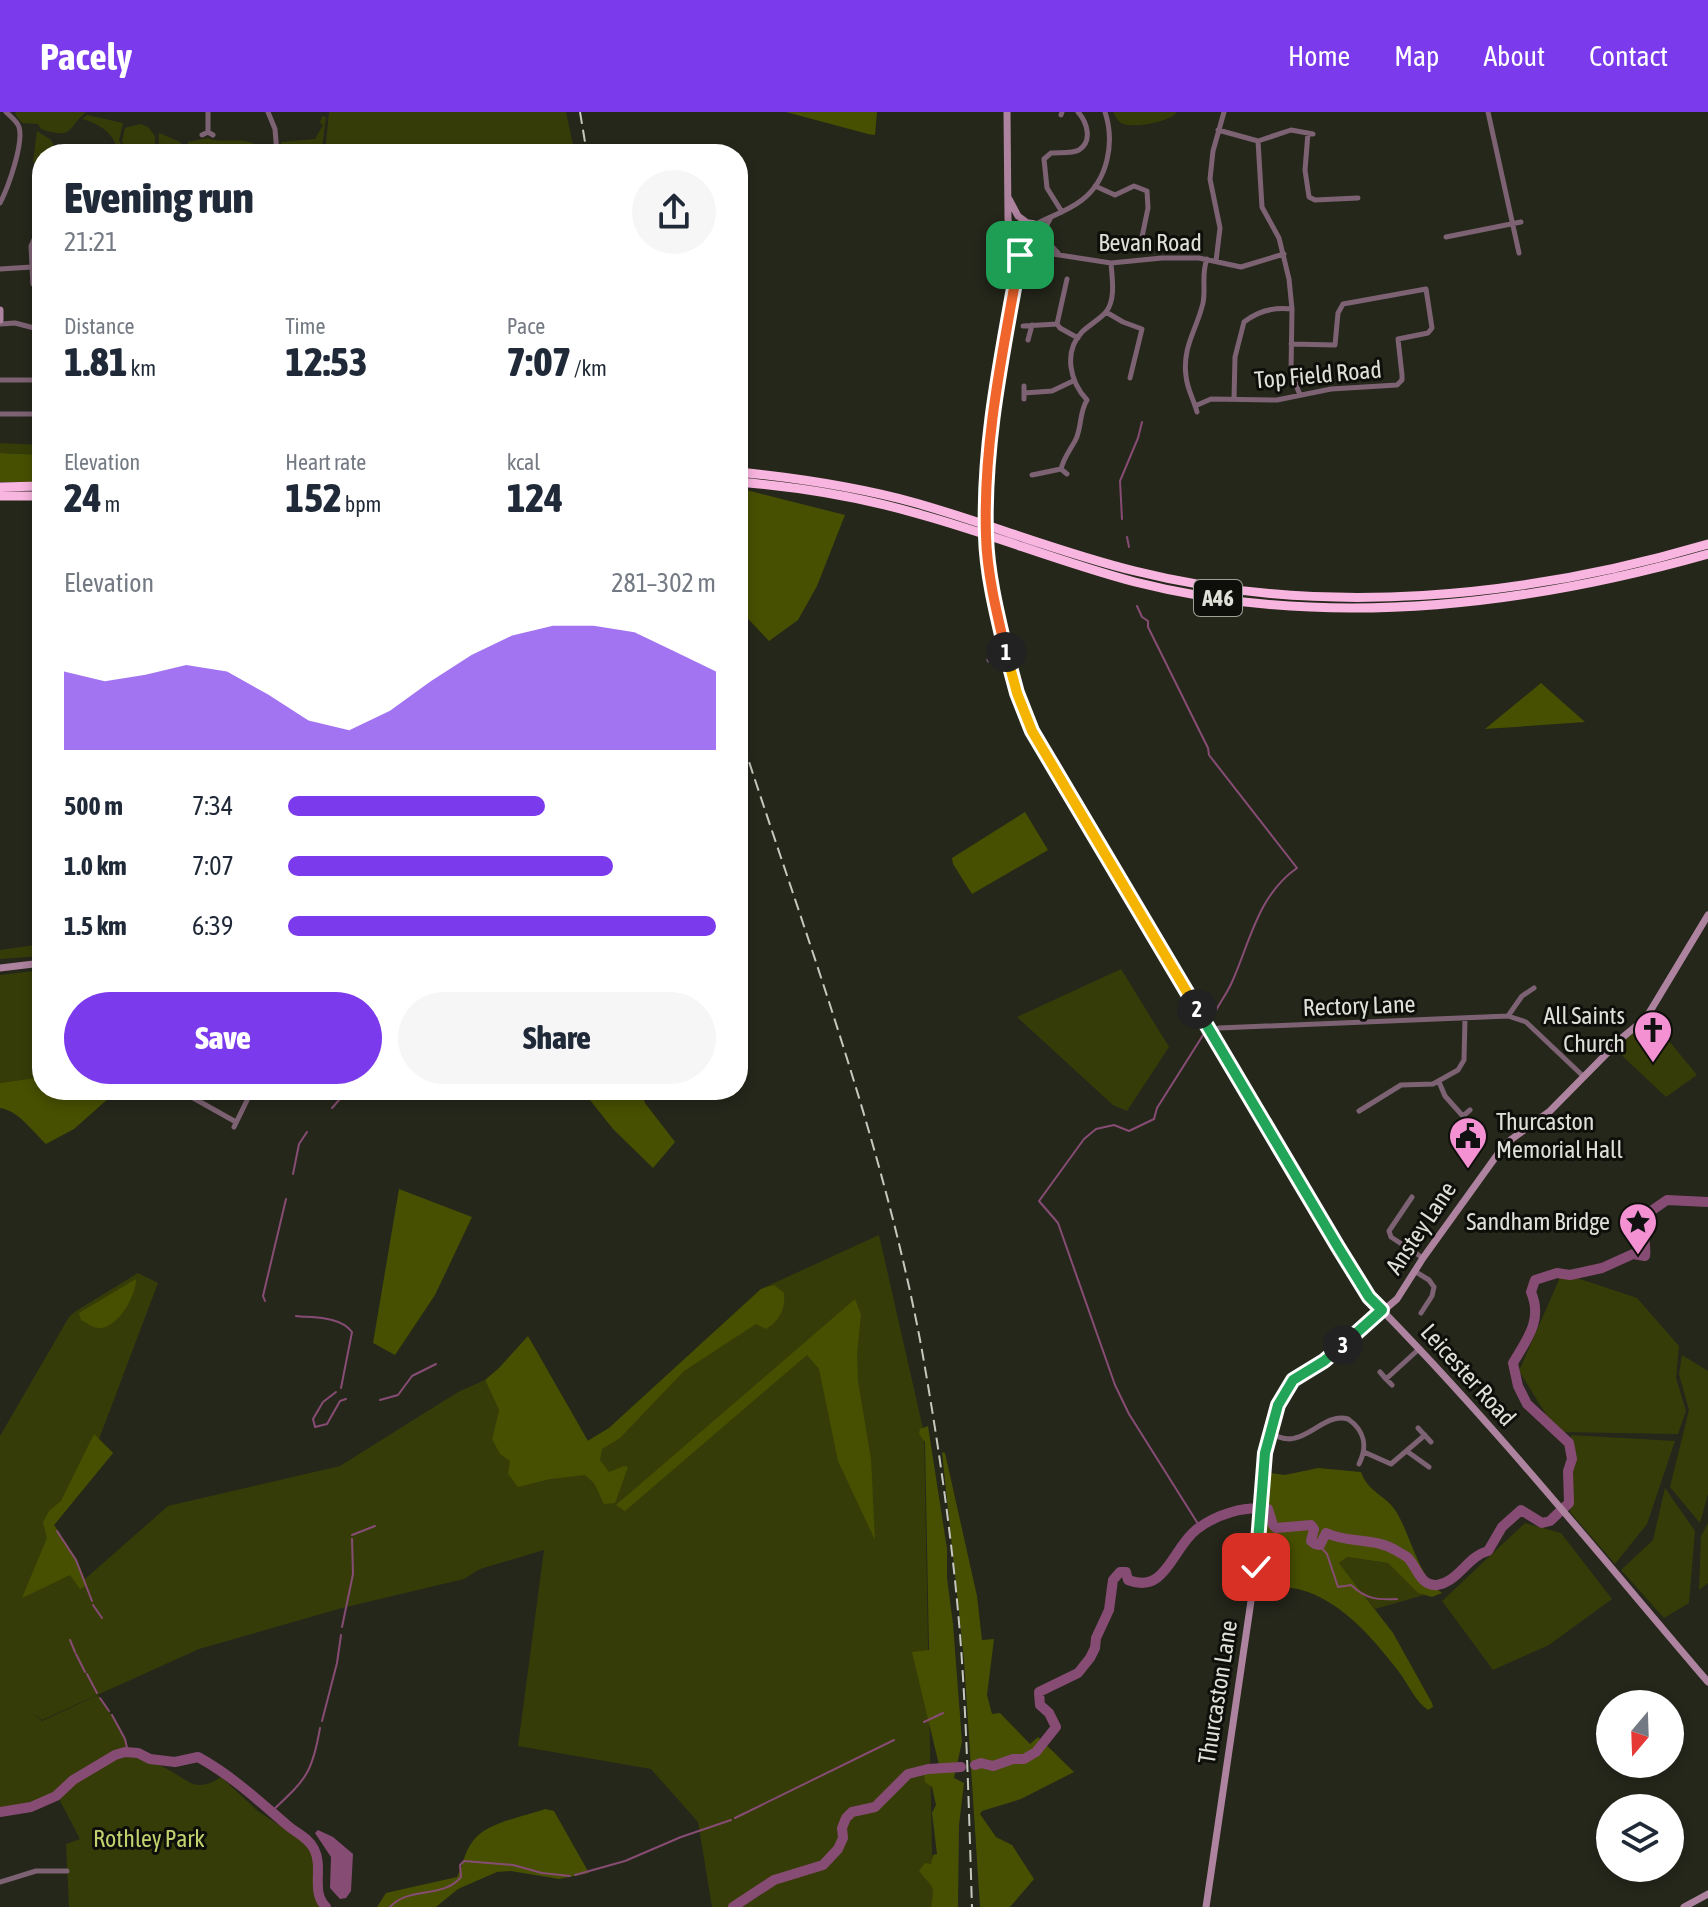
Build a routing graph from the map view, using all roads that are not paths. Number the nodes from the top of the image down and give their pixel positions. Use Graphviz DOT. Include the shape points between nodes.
graph roads {
  1 [pos="6,112"];
  2 [pos="208,112"];
  3 [pos="268,112"];
  4 [pos="1007,112"];
  5 [pos="1078,112"];
  6 [pos="1105,112"];
  7 [pos="1224,112"];
  8 [pos="1488,112"];
  9 [pos="1218,130"];
  10 [pos="208,134"];
  11 [pos="1258,141"];
  12 [pos="277,144"];
  13 [pos="1095,186"];
  14 [pos="1008,197"];
  15 [pos="1358,198"];
  16 [pos="0,203"];
  17 [pos="1062,212"];
  18 [pos="1051,216"];
  19 [pos="1026,222"];
  20 [pos="1521,222"];
  21 [pos="1036,224"];
  22 [pos="1513,224"];
  23 [pos="1045,236"];
  24 [pos="1142,237"];
  25 [pos="1446,237"];
  26 [pos="1011,238"];
  27 [pos="32,245"];
  28 [pos="1017,253"];
  29 [pos="1519,253"];
  30 [pos="1037,254"];
  31 [pos="1284,254"];
  32 [pos="1062,256"];
  33 [pos="1207,259"];
  34 [pos="1216,261"];
  35 [pos="1111,263"];
  36 [pos="32,267"];
  37 [pos="0,269"];
  38 [pos="1067,279"];
  39 [pos="1015,284"];
  40 [pos="1292,309"];
  41 [pos="0,310"];
  42 [pos="1106,312"];
  43 [pos="0,322"];
  44 [pos="15,323"];
  45 [pos="1057,324"];
  46 [pos="1032,325"];
  47 [pos="1023,326"];
  48 [pos="32,327"];
  49 [pos="1078,338"];
  50 [pos="1028,340"];
  51 [pos="1291,344"];
  52 [pos="1130,378"];
  53 [pos="0,380"];
  54 [pos="32,380"];
  55 [pos="1073,381"];
  56 [pos="1024,393"];
  57 [pos="1300,395"];
  58 [pos="1098,397"];
  59 [pos="1234,399"];
  60 [pos="1087,400"];
  61 [pos="0,414"];
  62 [pos="32,414"];
  63 [pos="1061,469"];
  64 [pos="748,473"];
  65 [pos="1067,474"];
  66 [pos="1032,475"];
  67 [pos="748,483"];
  68 [pos="32,486"];
  69 [pos="0,487"];
  70 [pos="0,496"];
  71 [pos="32,496"];
  72 [pos="1708,544"];
  73 [pos="1708,554"];
  74 [pos="1006,652"];
  75 [pos="989,660"];
  76 [pos="1708,915"];
  77 [pos="32,964"];
  78 [pos="0,968"];
  79 [pos="1534,988"];
  80 [pos="1508,1016"];
  81 [pos="1465,1019"];
  82 [pos="1211,1031"];
  83 [pos="1583,1076"];
  84 [pos="1439,1082"];
  85 [pos="195,1100"];
  86 [pos="247,1100"];
  87 [pos="1470,1110"];
  88 [pos="1358,1112"];
  89 [pos="1463,1116"];
  90 [pos="1469,1123"];
  91 [pos="1412,1197"];
  92 [pos="1423,1258"];
  93 [pos="1416,1272"];
  94 [pos="1382,1310"];
  95 [pos="1421,1313"];
  96 [pos="1419,1349"];
  97 [pos="1380,1372"];
  98 [pos="1386,1379"];
  99 [pos="1392,1385"];
  100 [pos="1418,1428"];
  101 [pos="1269,1434"];
  102 [pos="1425,1435"];
  103 [pos="1431,1442"];
  104 [pos="1364,1452"];
  105 [pos="1408,1452"];
  106 [pos="1359,1464"];
  107 [pos="1429,1467"];
  108 [pos="1708,1682"];
  109 [pos="67,1871"];
  110 [pos="0,1882"];
  111 [pos="1708,1894"];
  112 [pos="1206,1907"];
  113 [pos="1684,1907"];
  1 -- 16 [label="street" via="19,126 20,138"];
  2 -- 10 [label="street"];
  3 -- 12 [label="street"];
  4 -- 14 [label="street"];
  5 -- 17 [label="street" via="1087,130 1084,144 1074,152 1043,155 1047,188"];
  6 -- 13 [label="street" via="1108,154"];
  7 -- 9 [label="street"];
  8 -- 22 [label="street"];
  9 -- 11 [label="street"];
  9 -- 34 [label="street" via="1210,179 1220,228"];
  11 -- 15 [label="street" via="1291,130 1310,134 1305,170 1309,197"];
  11 -- 31 [label="street" via="1262,207"];
  13 -- 17 [label="street"];
  13 -- 24 [label="street" via="1115,195 1134,186 1144,189 1150,218"];
  14 -- 19 [label="street"];
  14 -- 26 [label="street"];
  17 -- 18 [label="street"];
  18 -- 21 [label="street"];
  18 -- 23 [label="street"];
  19 -- 21 [label="street"];
  19 -- 26 [label="street"];
  20 -- 22 [label="street"];
  21 -- 23 [label="street"];
  22 -- 25 [label="street"];
  22 -- 29 [label="street"];
  23 -- 30 [label="street"];
  23 -- 32 [label="street"];
  26 -- 28 [label="street"];
  27 -- 36 [label="street"];
  28 -- 30 [label="street"];
  28 -- 39 [label="street, Leicester Road"];
  30 -- 32 [label="street, Bevan Road"];
  30 -- 39 [label="street"];
  31 -- 34 [label="street, Bevan Road" via="1241,267"];
  31 -- 40 [label="street"];
  32 -- 35 [label="street, Bevan Road"];
  33 -- 34 [label="street, Bevan Road"];
  33 -- 35 [label="street, Bevan Road"];
  33 -- 59 [label="street, Top Field Road" via="1203,299 1189,337 1186,382 1196,409 1211,399"];
  35 -- 42 [label="street" via="1113,289"];
  36 -- 37 [label="street"];
  38 -- 45 [label="street"];
  39 -- 74 [label="street, Leicester Road, bridge" via="992,413 986,489 988,556"];
  40 -- 51 [label="street"];
  40 -- 59 [label="street" via="1268,310 1244,322 1235,357"];
  41 -- 43 [label="street"];
  41 -- 44 [label="street"];
  42 -- 49 [label="street"];
  42 -- 52 [label="street" via="1142,326"];
  43 -- 44 [label="street"];
  44 -- 48 [label="street"];
  45 -- 46 [label="street"];
  45 -- 49 [label="street"];
  46 -- 47 [label="street"];
  46 -- 50 [label="street"];
  49 -- 55 [label="street"];
  51 -- 57 [label="street" via="1291,372"];
  51 -- 57 [label="street, Top Field Road" via="1335,345 1343,304 1426,289 1433,326 1398,339 1402,380 1397,385"];
  53 -- 54 [label="street"];
  55 -- 56 [label="street" via="1052,391"];
  55 -- 60 [label="street"];
  57 -- 59 [label="street, Top Field Road"];
  58 -- 60 [label="street"];
  60 -- 63 [label="street" via="1077,438"];
  61 -- 62 [label="street"];
  63 -- 65 [label="street"];
  63 -- 66 [label="street"];
  64 -- 72 [label="highway, A46" via="898,498 1099,562 1178,581 1308,597 1389,597 1518,586"];
  67 -- 73 [label="highway, A46" via="881,504 1157,587 1306,606 1426,605 1522,595"];
  68 -- 69 [label="highway"];
  70 -- 71 [label="highway"];
  74 -- 75 [label="street"];
  74 -- 82 [label="street, Leicester Road" via="1032,731"];
  76 -- 83 [label="street, Anstey Lane" via="1646,1018"];
  77 -- 78 [label="street"];
  79 -- 80 [label="street"];
  80 -- 81 [label="street, Rectory Lane"];
  80 -- 83 [label="street" via="1526,1022"];
  81 -- 82 [label="street, Rectory Lane"];
  81 -- 84 [label="street" via="1464,1060"];
  82 -- 94 [label="street, Leicester Road" via="1338,1247"];
  83 -- 92 [label="street, Anstey Lane" via="1550,1111 1505,1144"];
  84 -- 88 [label="street" via="1401,1085"];
  84 -- 89 [label="street"];
  85 -- 86 [label="street" via="235,1125"];
  87 -- 89 [label="street"];
  89 -- 90 [label="street"];
  91 -- 92 [label="street" via="1389,1231"];
  92 -- 93 [label="street, Anstey Lane"];
  93 -- 94 [label="street, Anstey Lane"];
  93 -- 95 [label="street" via="1434,1287"];
  94 -- 96 [label="street, Leicester Road"];
  94 -- 101 [label="street, Anstey Lane" via="1333,1354 1293,1380"];
  96 -- 98 [label="street"];
  96 -- 108 [label="street, Leicester Road"];
  97 -- 98 [label="street"];
  98 -- 99 [label="street"];
  100 -- 102 [label="street"];
  101 -- 104 [label="street" via="1296,1438 1342,1417 1359,1428"];
  101 -- 112 [label="street, Thurcaston Lane" via="1250,1614"];
  102 -- 103 [label="street"];
  102 -- 105 [label="street"];
  104 -- 105 [label="street" via="1391,1464"];
  104 -- 106 [label="street"];
  105 -- 107 [label="street"];
  109 -- 110 [label="street" via="36,1871"];
  111 -- 113 [label="street"];
}
